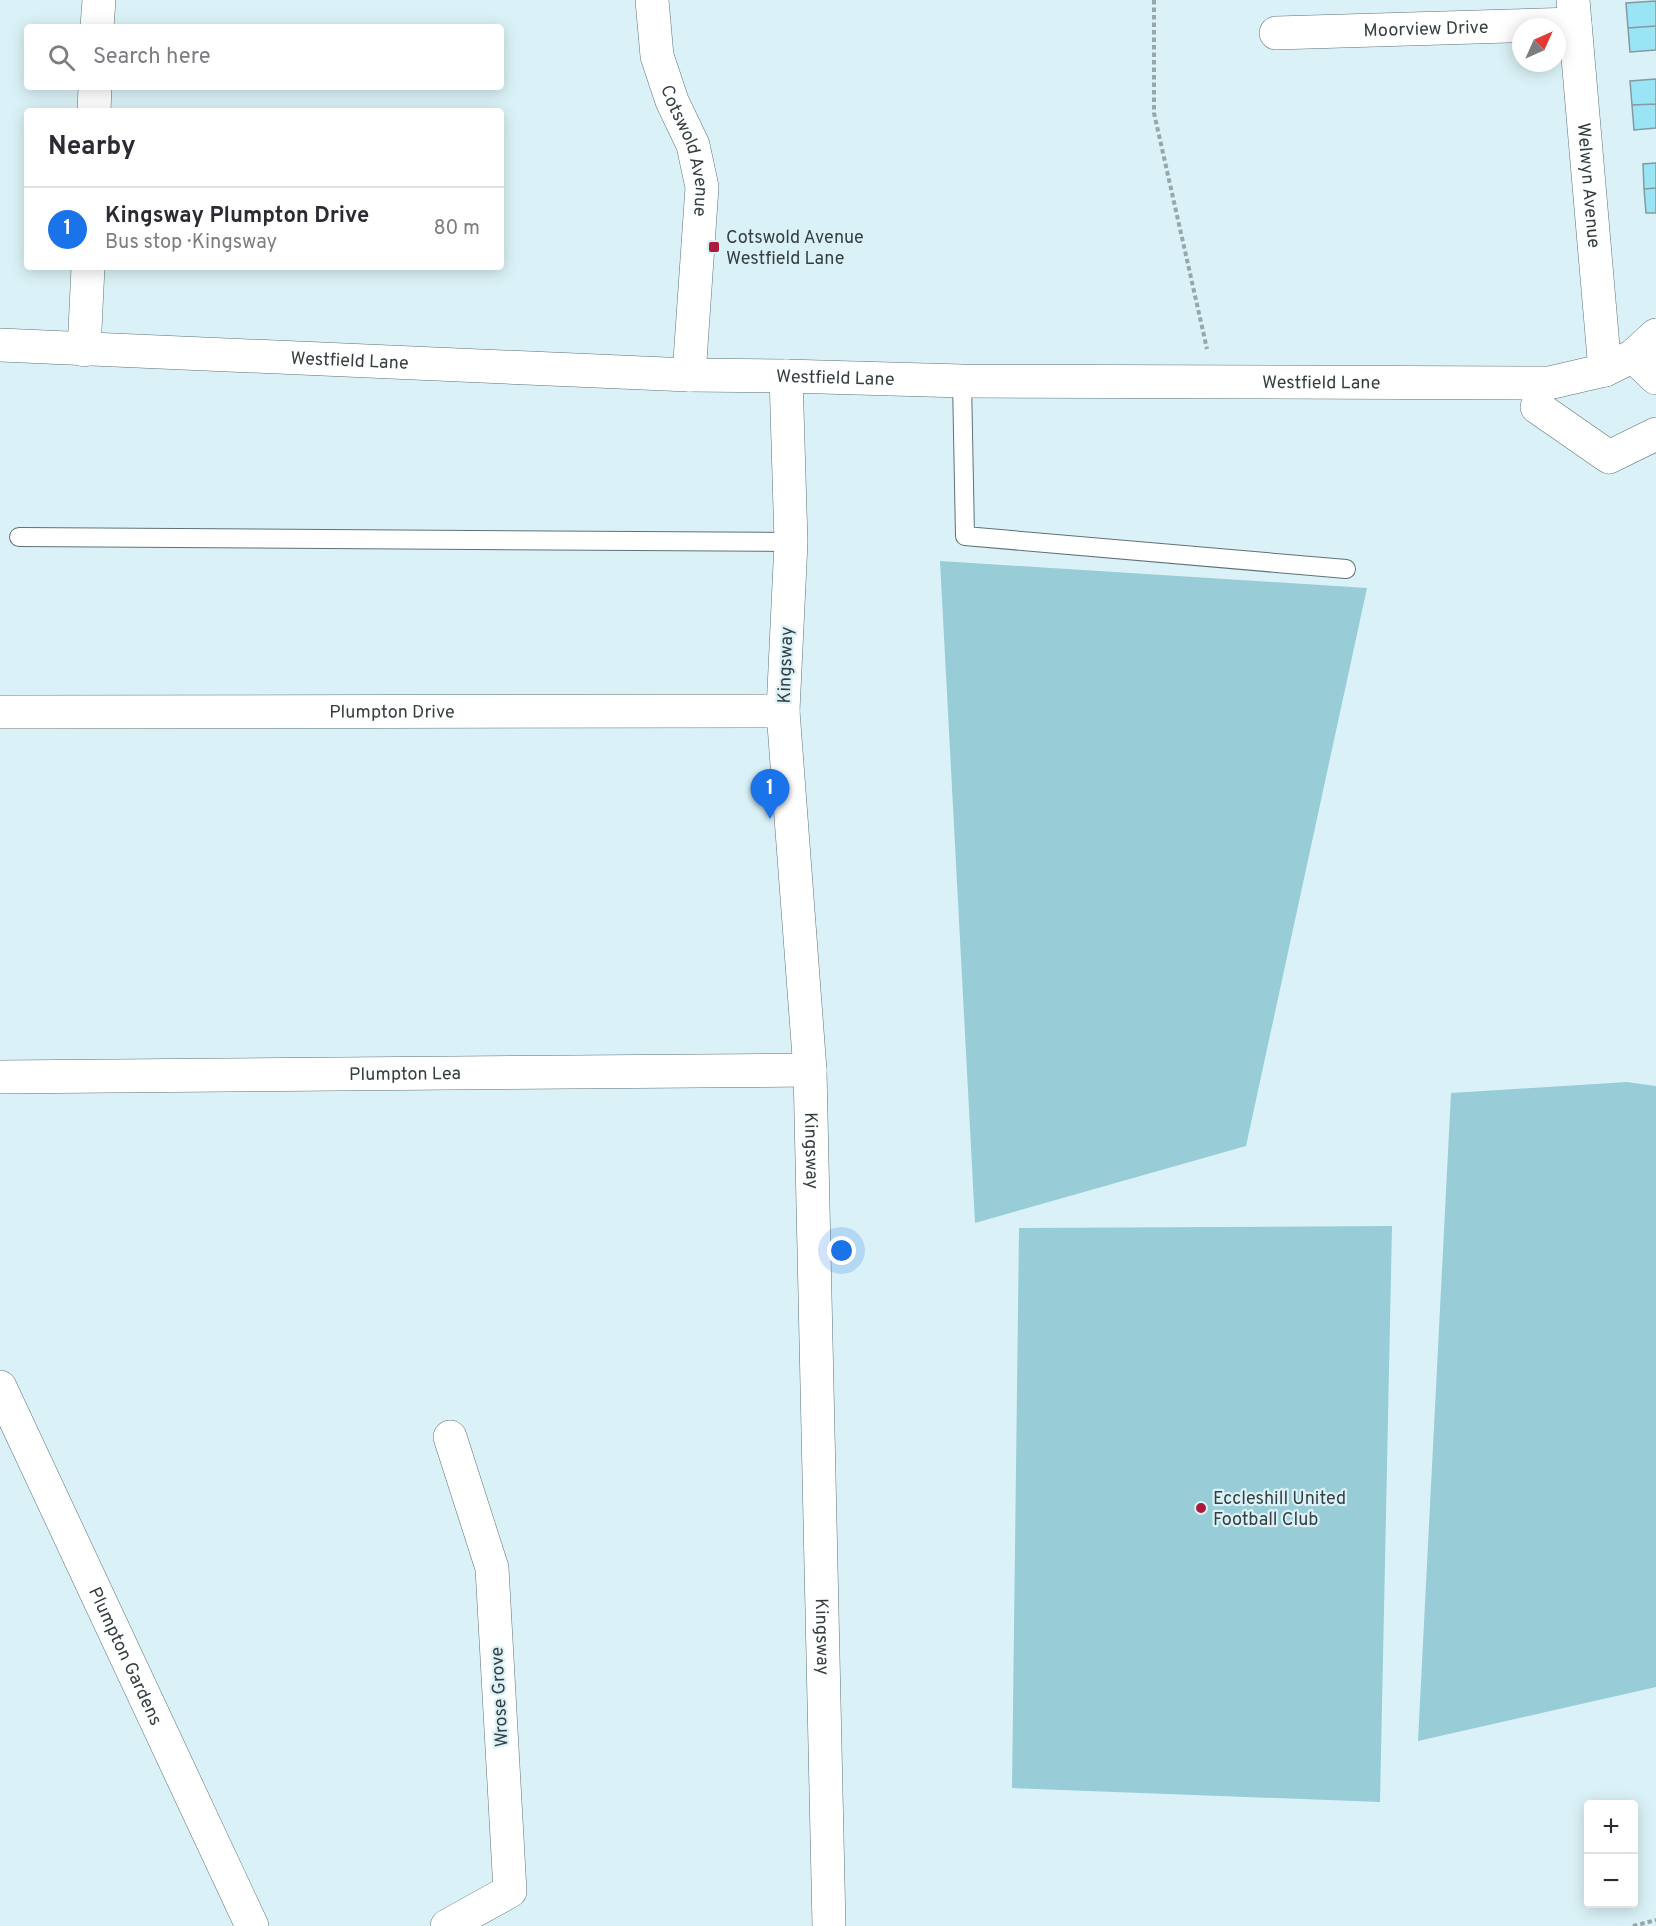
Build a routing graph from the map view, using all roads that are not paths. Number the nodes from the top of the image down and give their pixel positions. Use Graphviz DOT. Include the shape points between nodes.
graph roads {
  1 [pos="99,0"];
  2 [pos="652,0"];
  3 [pos="1574,12"];
  4 [pos="98,24"];
  5 [pos="1276,33"];
  6 [pos="95,90"];
  7 [pos="94,108"];
  8 [pos="88,270"];
  9 [pos="0,345"];
  10 [pos="84,350"];
  11 [pos="1638,360"];
  12 [pos="689,375"];
  13 [pos="786,376"];
  14 [pos="962,381"];
  15 [pos="1537,407"];
  16 [pos="1656,434"];
  17 [pos="19,537"];
  18 [pos="791,542"];
  19 [pos="1346,569"];
  20 [pos="783,711"];
  21 [pos="0,712"];
  22 [pos="810,1070"];
  23 [pos="0,1077"];
  24 [pos="0,1387"];
  25 [pos="450,1437"];
  26 [pos="252,1926"];
  27 [pos="447,1926"];
  28 [pos="829,1926"];
  1 -- 4 [label="street"];
  2 -- 12 [label="street, Cotswold Avenue" via="657,56 693,145 702,187"];
  3 -- 5 [label="street, Moorview Drive"];
  3 -- 11 [label="street, Welwyn Avenue"];
  6 -- 7 [label="street"];
  8 -- 10 [label="street"];
  9 -- 10 [label="street, Westfield Lane"];
  10 -- 12 [label="street, Westfield Lane"];
  11 -- 14 [label="street, Westfield Lane" via="1549,383"];
  12 -- 13 [label="street, Westfield Lane"];
  13 -- 14 [label="street, Westfield Lane"];
  13 -- 18 [label="street, Kingsway"];
  14 -- 19 [label="lane" via="965,536"];
  15 -- 16 [label="street" via="1609,458"];
  17 -- 18 [label="lane"];
  18 -- 20 [label="street, Kingsway"];
  20 -- 21 [label="street, Plumpton Drive"];
  20 -- 22 [label="street, Kingsway"];
  22 -- 23 [label="street, Plumpton Lea"];
  22 -- 28 [label="street, Kingsway"];
  24 -- 26 [label="street, Plumpton Gardens"];
  25 -- 27 [label="street, Wrose Grove" via="492,1568 510,1891"];
}
